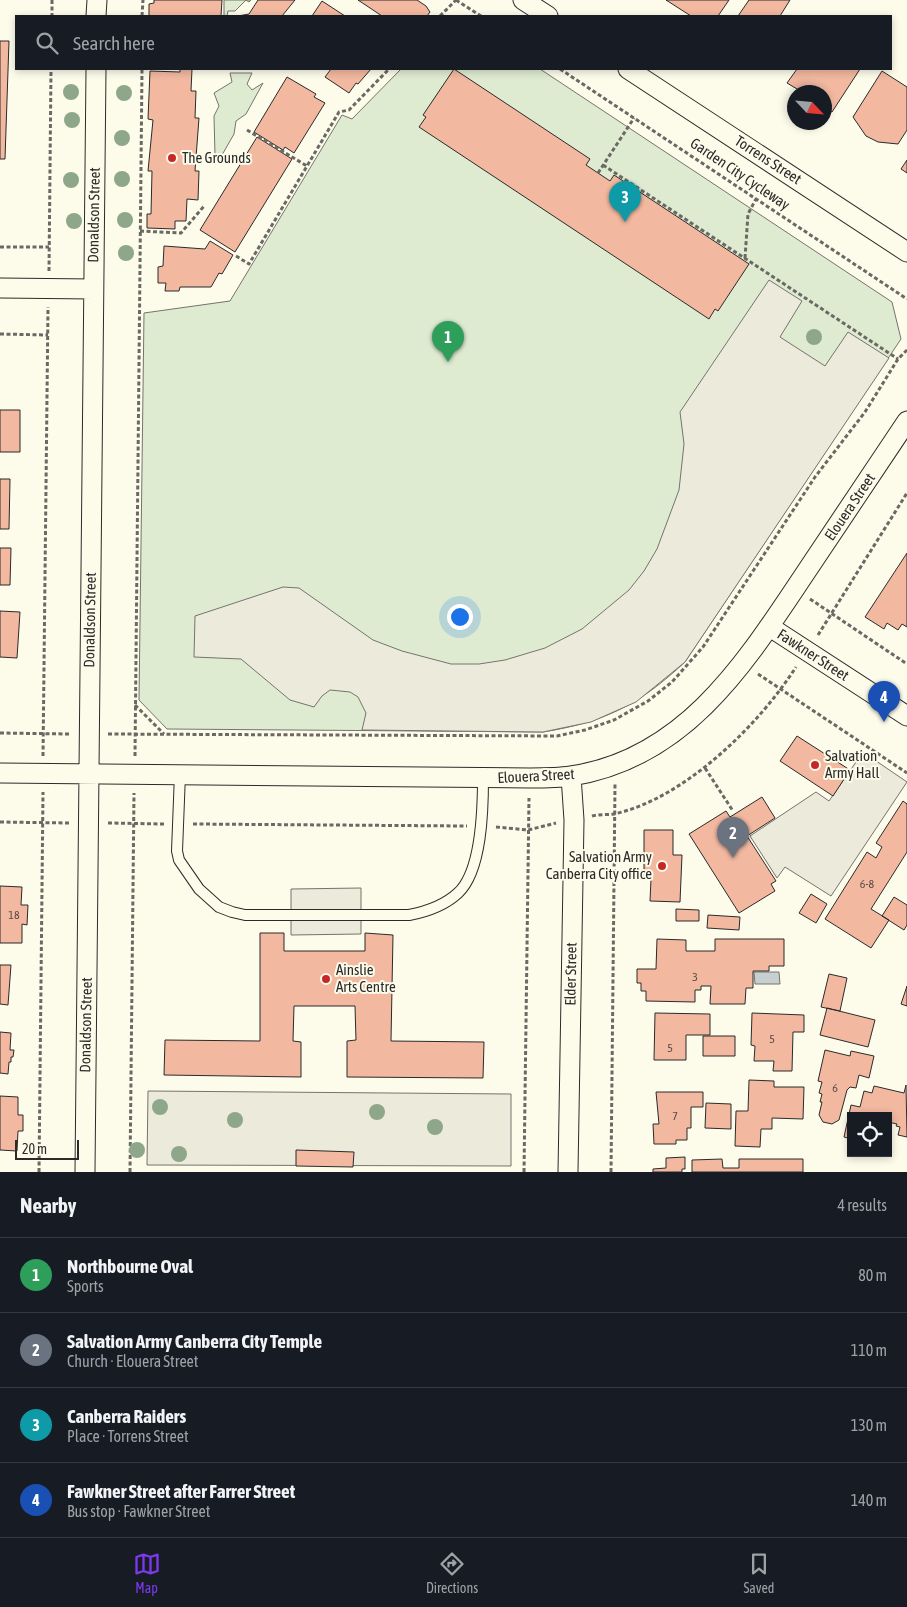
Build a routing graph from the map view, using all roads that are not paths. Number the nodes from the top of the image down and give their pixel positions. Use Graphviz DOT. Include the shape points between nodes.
graph roads {
  1 [pos="97,0"];
  2 [pos="523,0"];
  3 [pos="96,15"];
  4 [pos="546,15"];
  5 [pos="96,70"];
  6 [pos="630,70"];
  7 [pos="907,252"];
  8 [pos="0,288"];
  9 [pos="93,288"];
  10 [pos="907,421"];
  11 [pos="770,626"];
  12 [pos="907,716"];
  13 [pos="0,773"];
  14 [pos="88,774"];
  15 [pos="180,774"];
  16 [pos="571,776"];
  17 [pos="483,778"];
  18 [pos="84,1172"];
  19 [pos="568,1172"];
  1 -- 3 [label="street"];
  2 -- 4 [label="street"];
  5 -- 9 [label="street, Donaldson Street"];
  6 -- 7 [label="street, Torrens Street"];
  8 -- 9 [label="street"];
  9 -- 14 [label="street, Donaldson Street"];
  10 -- 11 [label="street, Elouera Street"];
  11 -- 12 [label="street, Fawkner Street"];
  11 -- 16 [label="street, Elouera Street" via="716,696 687,724 659,743 615,764"];
  13 -- 14 [label="street, Elouera Street"];
  14 -- 15 [label="street, Elouera Street"];
  14 -- 18 [label="street, Donaldson Street"];
  15 -- 17 [label="street, Elouera Street"];
  15 -- 17 [label="lane" via="179,860 210,901 245,915 409,915 425,912 453,897 467,881 482,826"];
  16 -- 17 [label="street, Elouera Street"];
  16 -- 19 [label="street, Elder Street" via="574,820"];
}
